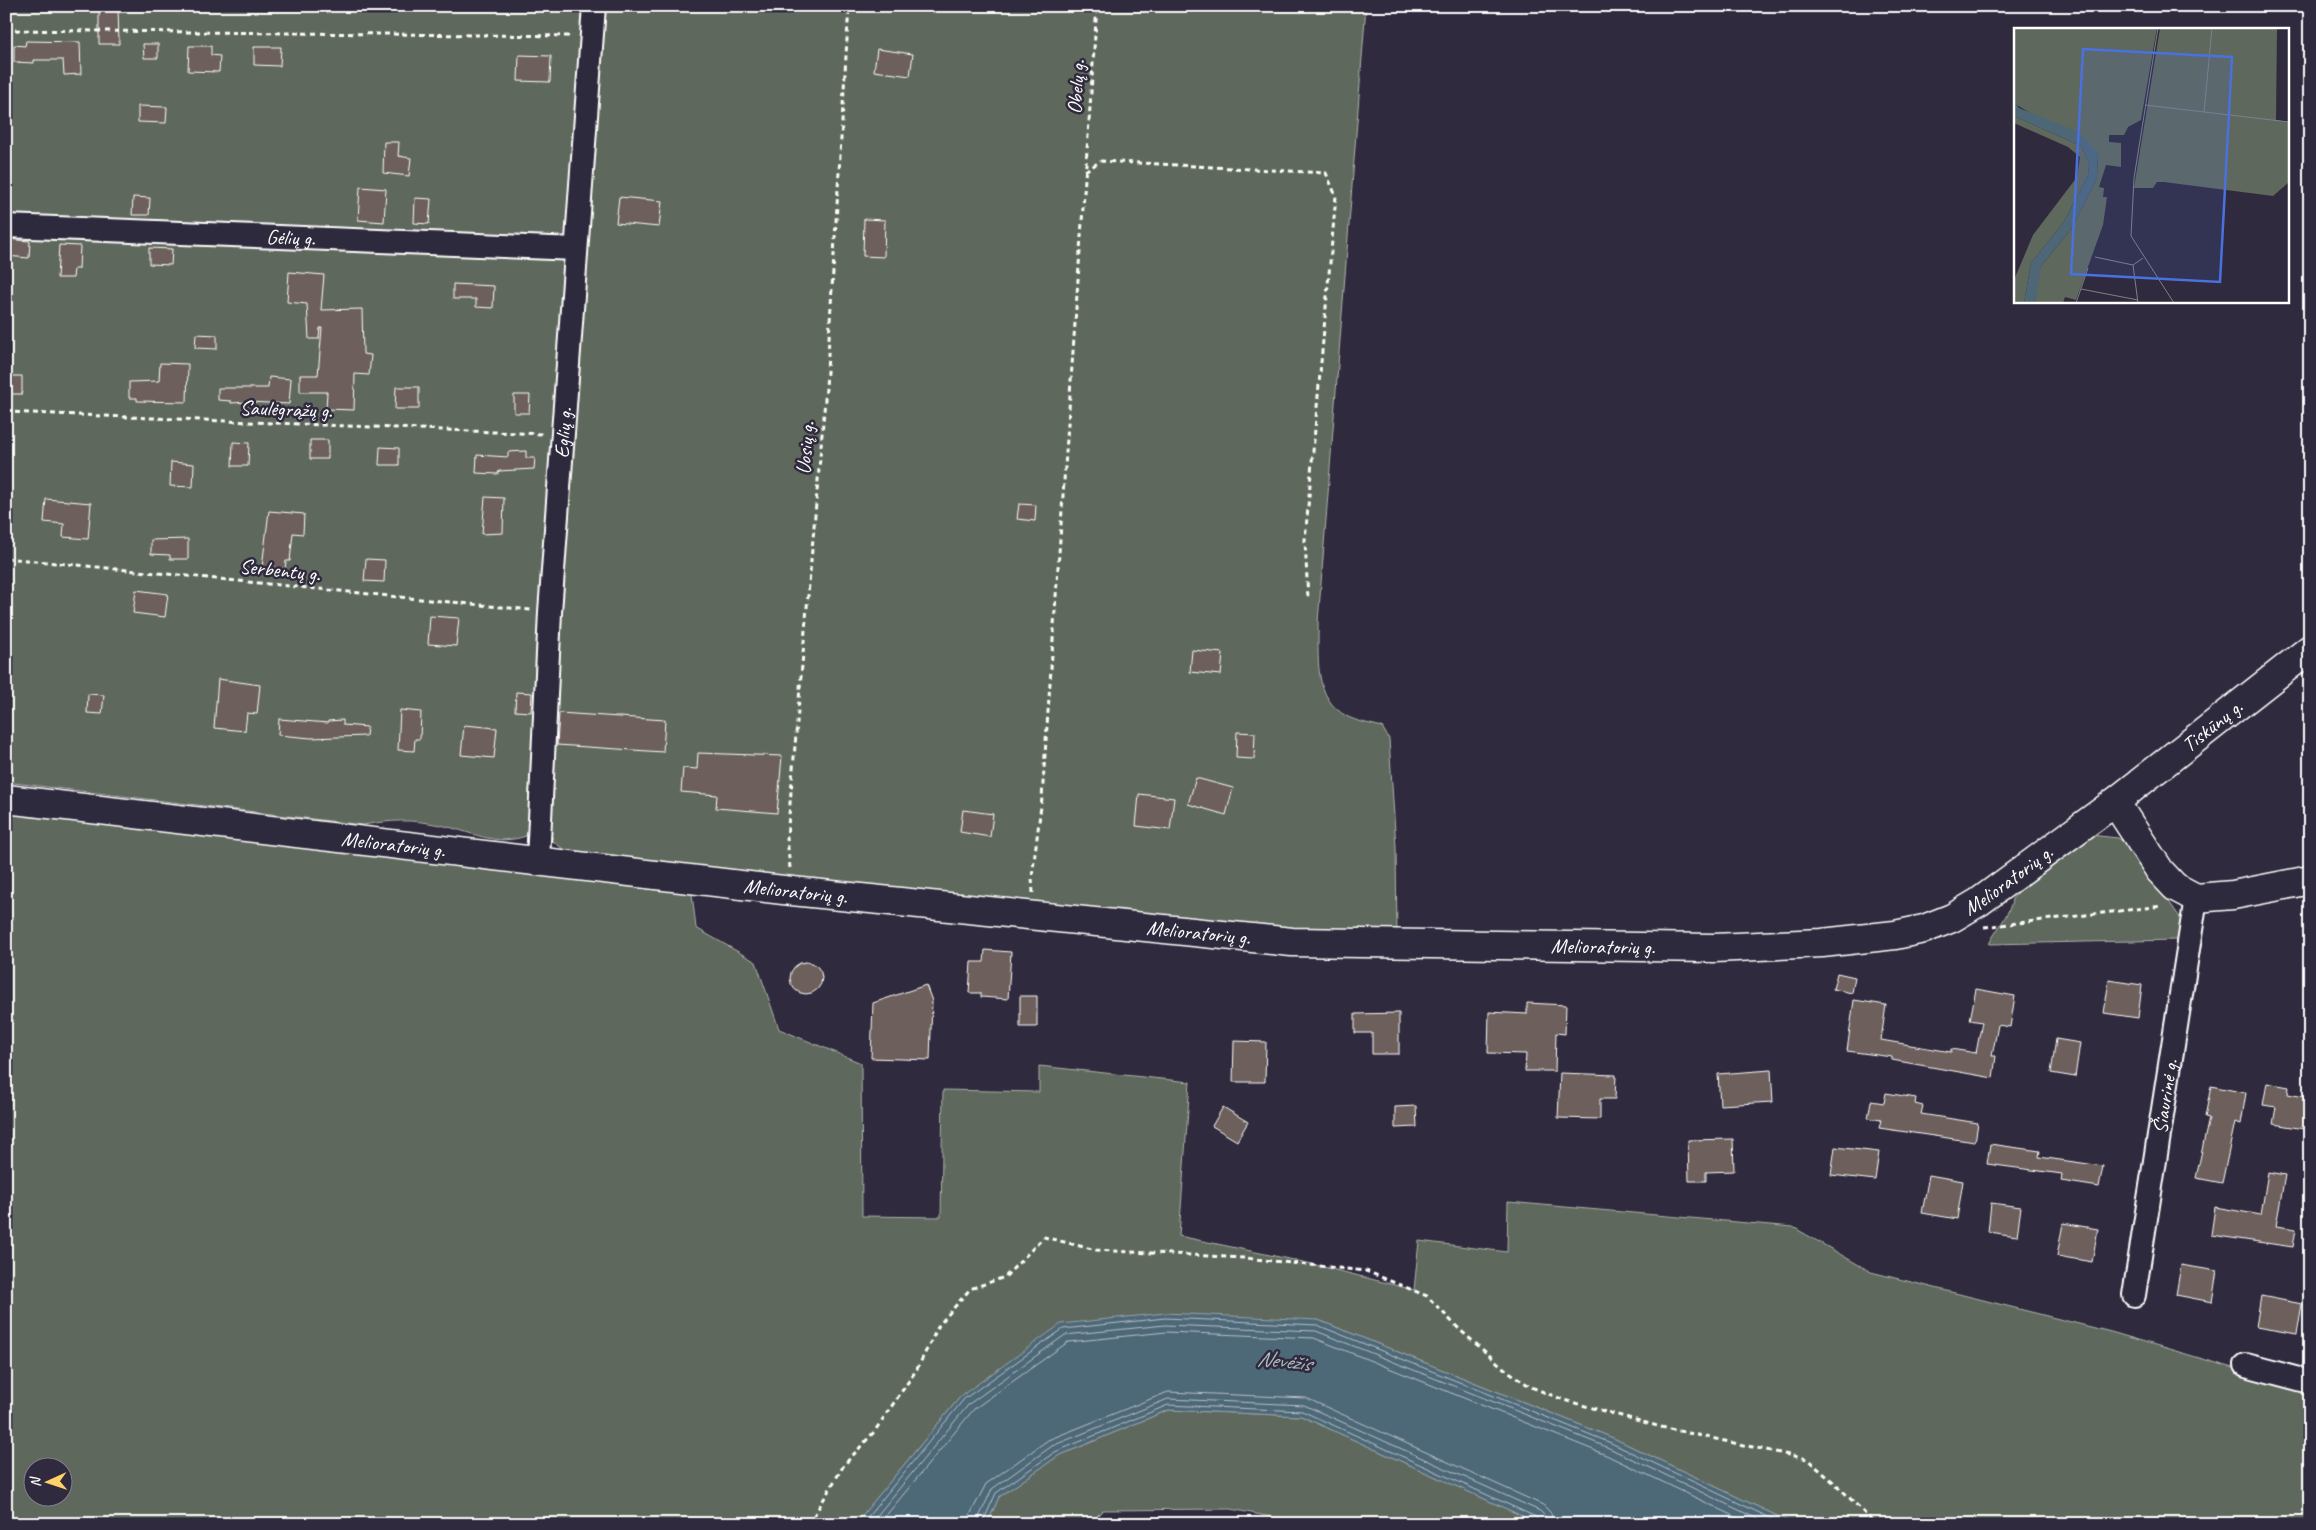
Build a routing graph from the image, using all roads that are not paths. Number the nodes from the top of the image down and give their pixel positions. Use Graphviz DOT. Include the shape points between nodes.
graph roads {
  1 [pos="594,6"];
  2 [pos="6,226"];
  3 [pos="576,249"];
  4 [pos="2310,649"];
  5 [pos="6,798"];
  6 [pos="2115,802"];
  7 [pos="538,861"];
  8 [pos="2310,880"];
  9 [pos="2196,898"];
  10 [pos="2134,1295"];
  11 [pos="2246,1365"];
  12 [pos="2310,1382"];
  1 -- 3 [label="street, Eglių g."];
  2 -- 3 [label="street, Gėlių g."];
  3 -- 7 [label="street, Eglių g." via="550,612"];
  4 -- 6 [label="main road, Tiskūnų g."];
  5 -- 7 [label="main road, Melioratorių g."];
  6 -- 7 [label="main road, Melioratorių g." via="1979,902 1924,929 1822,943 1714,948 1292,942 792,891"];
  6 -- 9 [label="main road" via="2160,871 2175,887"];
  8 -- 9 [label="main road" via="2233,895"];
  9 -- 10 [label="street, Šiaurinė g."];
  11 -- 12 [label="street"];
}
